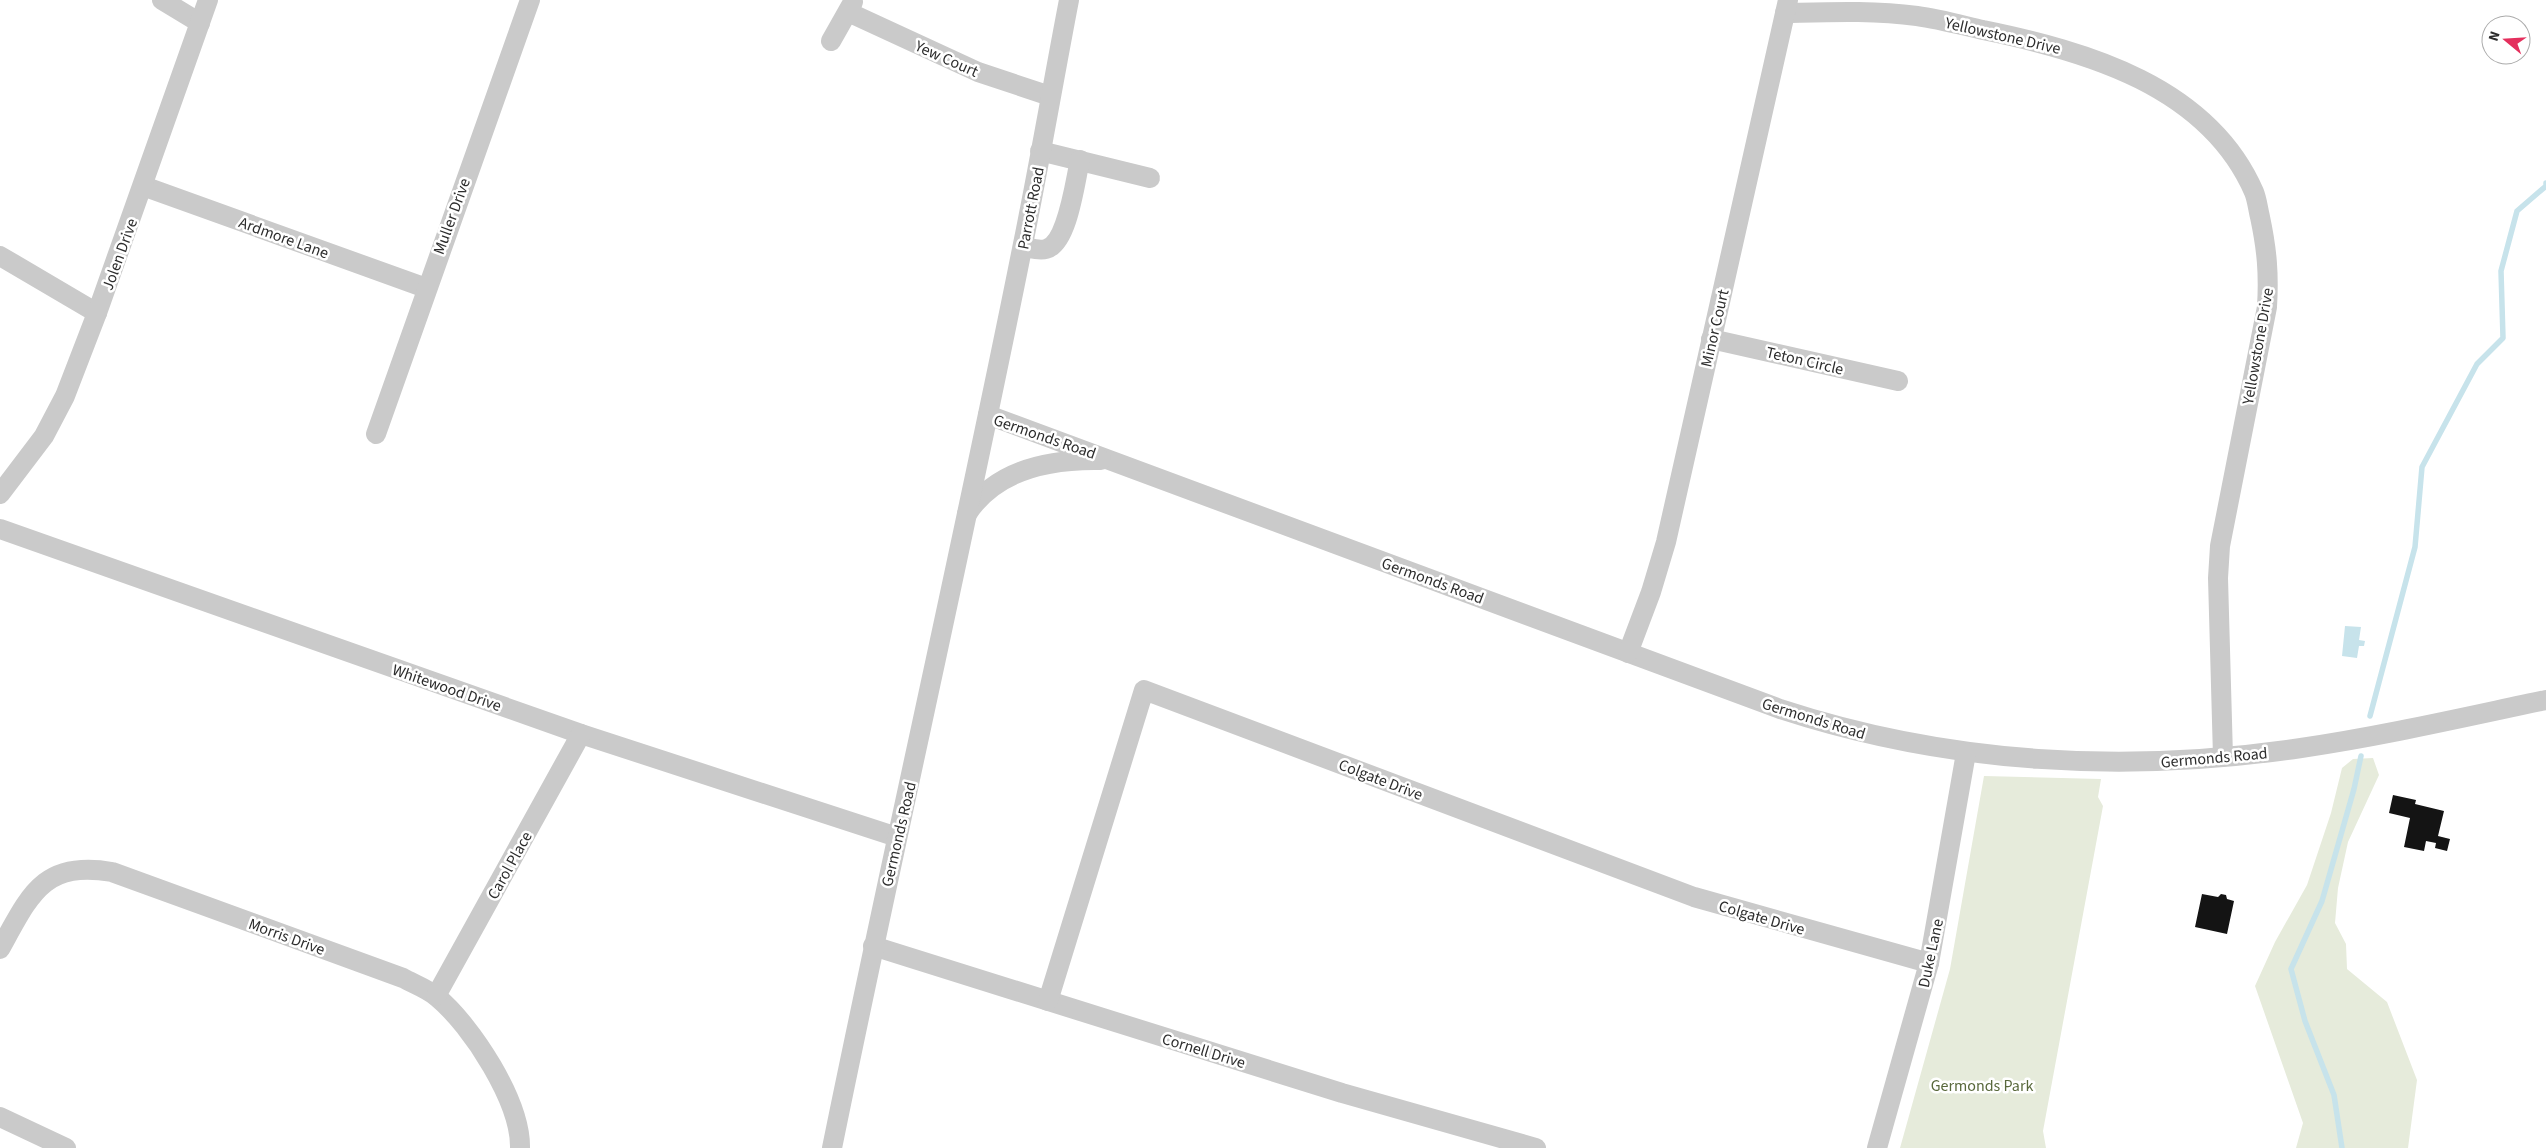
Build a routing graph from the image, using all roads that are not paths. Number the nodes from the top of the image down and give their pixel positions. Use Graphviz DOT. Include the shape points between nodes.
graph roads {
  1 [pos="162,0"];
  2 [pos="208,0"];
  3 [pos="530,0"];
  4 [pos="1069,0"];
  5 [pos="851,6"];
  6 [pos="1786,6"];
  7 [pos="200,23"];
  8 [pos="832,41"];
  9 [pos="1050,96"];
  10 [pos="1040,151"];
  11 [pos="1080,160"];
  12 [pos="1150,178"];
  13 [pos="143,186"];
  14 [pos="1023,246"];
  15 [pos="0,256"];
  16 [pos="426,288"];
  17 [pos="98,313"];
  18 [pos="1711,339"];
  19 [pos="1898,381"];
  20 [pos="988,415"];
  21 [pos="376,434"];
  22 [pos="1118,462"];
  23 [pos="0,494"];
  24 [pos="964,521"];
  25 [pos="0,529"];
  26 [pos="1628,653"];
  27 [pos="2546,700"];
  28 [pos="581,734"];
  29 [pos="1966,753"];
  30 [pos="2223,758"];
  31 [pos="897,837"];
  32 [pos="873,946"];
  33 [pos="0,949"];
  34 [pos="1928,963"];
  35 [pos="436,996"];
  36 [pos="1048,1000"];
  37 [pos="0,1117"];
  38 [pos="66,1148"];
  39 [pos="520,1148"];
  40 [pos="832,1148"];
  41 [pos="1536,1148"];
  42 [pos="1876,1148"];
  1 -- 7 [label="street"];
  2 -- 7 [label="street, Jolen Drive"];
  3 -- 16 [label="street, Muller Drive"];
  4 -- 9 [label="street, Parrott Road"];
  5 -- 8 [label="street, Yew Court"];
  5 -- 9 [label="street, Yew Court" via="978,72"];
  6 -- 18 [label="street, Minor Court"];
  6 -- 30 [label="street, Yellowstone Drive" via="1917,16 2044,42 2138,77 2190,110 2231,151 2255,193 2269,275 2266,307 2220,546"];
  7 -- 13 [label="street, Jolen Drive"];
  9 -- 10 [label="street, Parrott Road"];
  10 -- 11 [label="street"];
  10 -- 14 [label="street, Parrott Road"];
  11 -- 12 [label="street"];
  11 -- 14 [label="street" via="1064,231 1048,249"];
  13 -- 16 [label="street, Ardmore Lane"];
  13 -- 17 [label="street, Jolen Drive"];
  14 -- 20 [label="street, Parrott Road"];
  15 -- 17 [label="street"];
  16 -- 21 [label="street, Muller Drive"];
  17 -- 23 [label="street, Jolen Drive" via="65,396 44,436"];
  18 -- 19 [label="street, Teton Circle"];
  18 -- 26 [label="street, Minor Court" via="1666,542"];
  20 -- 22 [label="street, Germonds Road"];
  20 -- 24 [label="street, Germonds Road"];
  22 -- 24 [label="street, Germonds Road" via="1065,461 1021,472 986,492"];
  22 -- 26 [label="street, Germonds Road"];
  24 -- 31 [label="street, Germonds Road"];
  25 -- 28 [label="street, Whitewood Drive"];
  26 -- 29 [label="street, Germonds Road" via="1802,716 1890,740"];
  27 -- 30 [label="street, Germonds Road" via="2326,744"];
  28 -- 31 [label="street, Whitewood Drive"];
  28 -- 35 [label="street, Carol Place"];
  29 -- 30 [label="street, Germonds Road" via="2114,762"];
  29 -- 34 [label="street, Duke Lane"];
  31 -- 32 [label="street, Germonds Road"];
  32 -- 36 [label="street, Cornell Drive"];
  32 -- 40 [label="street, Germonds Road"];
  33 -- 35 [label="street, Morris Drive" via="37,888 60,872 87,867 112,872 394,975"];
  34 -- 36 [label="street, Colgate Drive" via="1694,897 1144,690"];
  34 -- 42 [label="street, Duke Lane"];
  35 -- 39 [label="street, Morris Drive" via="464,1025 485,1054 506,1093 520,1136"];
  36 -- 41 [label="street, Cornell Drive" via="1342,1093"];
  37 -- 38 [label="street"];
}
